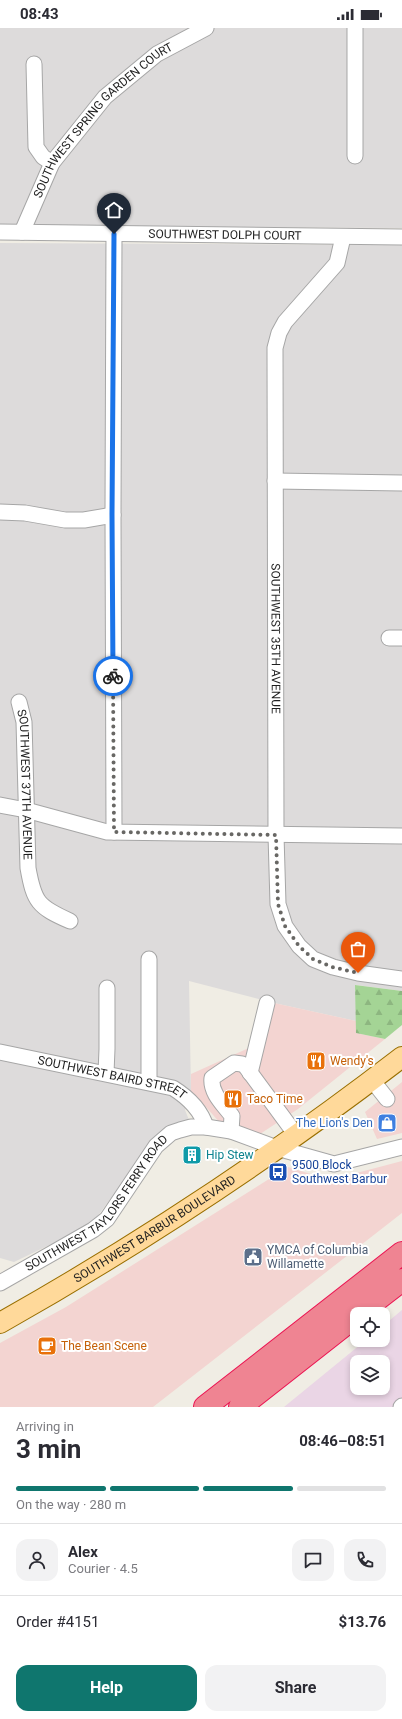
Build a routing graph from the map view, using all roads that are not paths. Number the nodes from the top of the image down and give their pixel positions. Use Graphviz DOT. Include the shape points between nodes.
graph roads {
  1 [pos="206,28"];
  2 [pos="355,28"];
  3 [pos="34,64"];
  4 [pos="355,156"];
  5 [pos="52,163"];
  6 [pos="0,232"];
  7 [pos="22,232"];
  8 [pos="114,234"];
  9 [pos="343,236"];
  10 [pos="402,237"];
  11 [pos="275,481"];
  12 [pos="402,484"];
  13 [pos="0,512"];
  14 [pos="112,514"];
  15 [pos="19,702"];
  16 [pos="0,805"];
  17 [pos="26,810"];
  18 [pos="114,832"];
  19 [pos="276,835"];
  20 [pos="402,836"];
  21 [pos="70,921"];
  22 [pos="149,959"];
  23 [pos="402,979"];
  24 [pos="107,988"];
  25 [pos="267,1003"];
  26 [pos="0,1052"];
  27 [pos="402,1057"];
  28 [pos="248,1070"];
  29 [pos="106,1073"];
  30 [pos="372,1080"];
  31 [pos="149,1082"];
  32 [pos="387,1099"];
  33 [pos="206,1127"];
  34 [pos="231,1131"];
  35 [pos="296,1135"];
  36 [pos="402,1147"];
  37 [pos="277,1148"];
  38 [pos="402,1253"];
  39 [pos="4,1276"];
  40 [pos="402,1280"];
  41 [pos="367,1307"];
  42 [pos="350,1320"];
  43 [pos="0,1323"];
  44 [pos="205,1407"];
  45 [pos="240,1407"];
  1 -- 5 [label="street, SOUTHWEST SPRING GARDEN COURT" via="157,54 105,96"];
  2 -- 4 [label="street"];
  3 -- 5 [label="street" via="36,147 43,157"];
  5 -- 7 [label="street, SOUTHWEST SPRING GARDEN COURT"];
  6 -- 7 [label="street, SOUTHWEST DOLPH COURT"];
  7 -- 8 [label="street, SOUTHWEST DOLPH COURT"];
  8 -- 9 [label="street, SOUTHWEST DOLPH COURT"];
  8 -- 14 [label="street"];
  9 -- 10 [label="street, SOUTHWEST DOLPH COURT"];
  9 -- 11 [label="street, SOUTHWEST 35TH AVENUE" via="337,263 285,322 279,333 275,348"];
  11 -- 12 [label="street"];
  11 -- 19 [label="street, SOUTHWEST 35TH AVENUE"];
  13 -- 14 [label="street" via="25,513 65,520 84,520"];
  14 -- 18 [label="street"];
  15 -- 17 [label="street, SOUTHWEST 37TH AVENUE" via="24,722"];
  16 -- 17 [label="street"];
  17 -- 18 [label="street" via="95,830"];
  17 -- 21 [label="street, SOUTHWEST 37TH AVENUE" via="31,885 42,908"];
  18 -- 19 [label="street"];
  19 -- 20 [label="street"];
  19 -- 23 [label="street, SOUTHWEST 35TH AVENUE" via="278,904 285,926 299,946 313,959 332,967"];
  22 -- 31 [label="street"];
  24 -- 29 [label="street"];
  25 -- 28 [label="street"];
  26 -- 29 [label="street, SOUTHWEST BAIRD STREET"];
  27 -- 30 [label="main road, SOUTHWEST BARBUR BOULEVARD"];
  28 -- 34 [label="street" via="242,1064 234,1063 212,1078 211,1088 232,1116"];
  28 -- 35 [label="street"];
  29 -- 31 [label="street, SOUTHWEST BAIRD STREET"];
  30 -- 32 [label="street"];
  30 -- 35 [label="main road, SOUTHWEST BARBUR BOULEVARD"];
  31 -- 33 [label="street, SOUTHWEST BAIRD STREET" via="180,1092 199,1111"];
  33 -- 34 [label="street, SOUTHWEST TAYLORS FERRY ROAD"];
  33 -- 39 [label="street, SOUTHWEST TAYLORS FERRY ROAD" via="191,1127 171,1133 156,1146 107,1219 93,1230"];
  34 -- 37 [label="street, SOUTHWEST TAYLORS FERRY ROAD"];
  35 -- 37 [label="main road, SOUTHWEST BARBUR BOULEVARD"];
  36 -- 37 [label="street, SOUTHWEST TAYLORS FERRY ROAD" via="334,1164"];
  37 -- 43 [label="main road, SOUTHWEST BARBUR BOULEVARD" via="208,1196 82,1276"];
  38 -- 44 [label="highway"];
  40 -- 41 [label="highway"];
  42 -- 45 [label="highway"];
}
